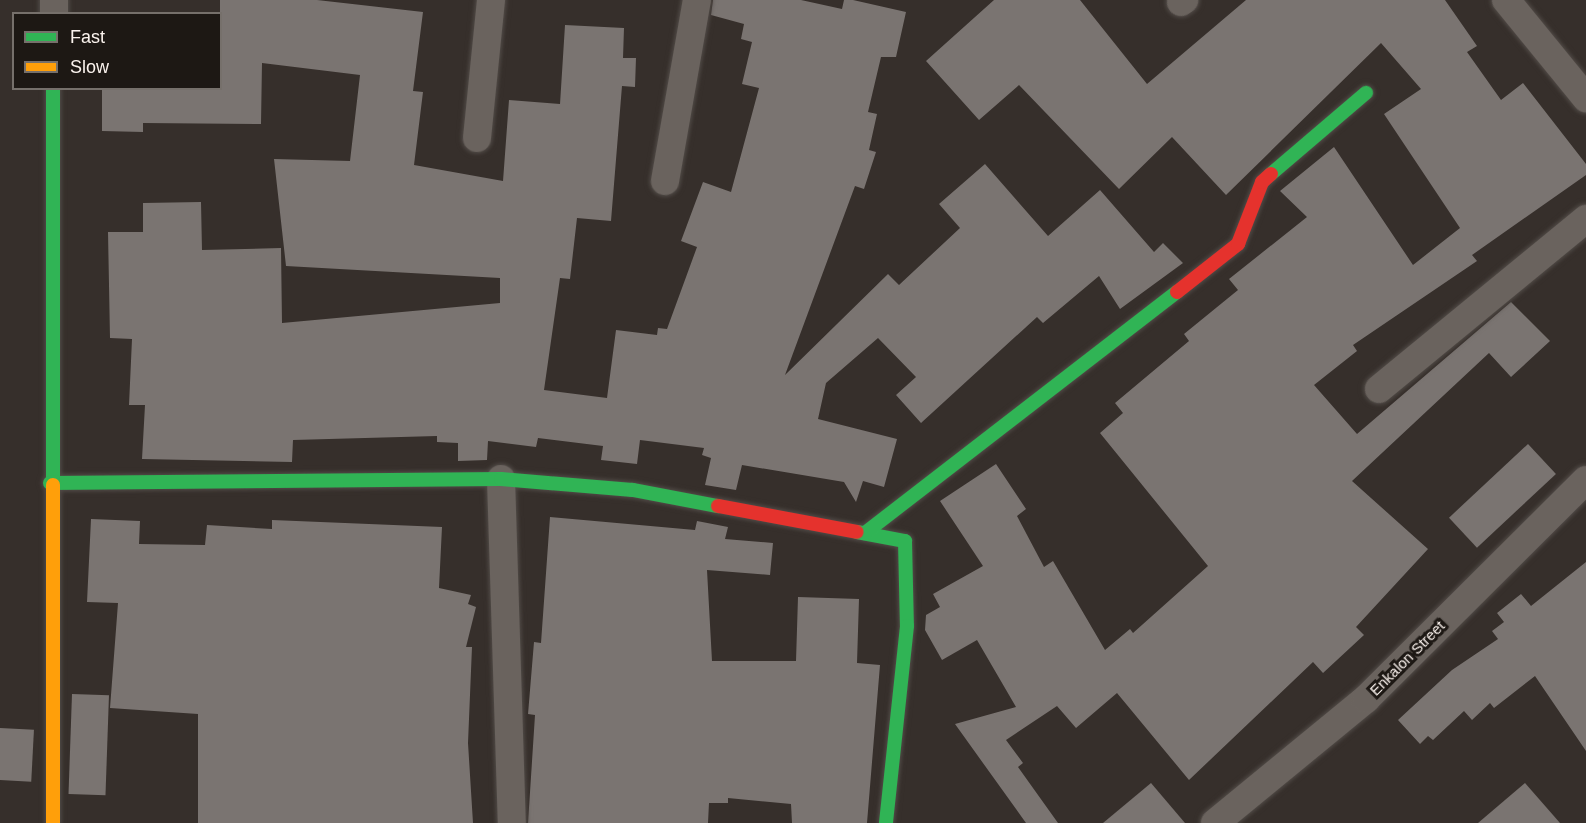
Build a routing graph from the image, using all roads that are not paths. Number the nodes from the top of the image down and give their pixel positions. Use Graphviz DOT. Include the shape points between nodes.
graph roads {
  1 [pos="491,0"];
  2 [pos="697,0"];
  3 [pos="1506,0"];
  4 [pos="53,90"];
  5 [pos="1366,93"];
  6 [pos="1586,98"];
  7 [pos="477,138"];
  8 [pos="665,181"];
  9 [pos="1586,219"];
  10 [pos="1379,389"];
  11 [pos="501,479"];
  12 [pos="1586,480"];
  13 [pos="50,483"];
  14 [pos="865,533"];
  15 [pos="53,823"];
  16 [pos="512,823"];
  17 [pos="886,823"];
  18 [pos="1215,823"];
  1 -- 7 [label="street"];
  2 -- 8 [label="street"];
  3 -- 6 [label="street"];
  4 -- 13 [label="street"];
  5 -- 14 [label="street" via="1262,182 1238,244"];
  9 -- 10 [label="street"];
  11 -- 13 [label="street"];
  11 -- 14 [label="street" via="633,490"];
  11 -- 16 [label="street"];
  12 -- 18 [label="street, Enkalon Street" via="1366,699"];
  13 -- 15 [label="street"];
  14 -- 17 [label="street" via="905,541 907,626"];
}
